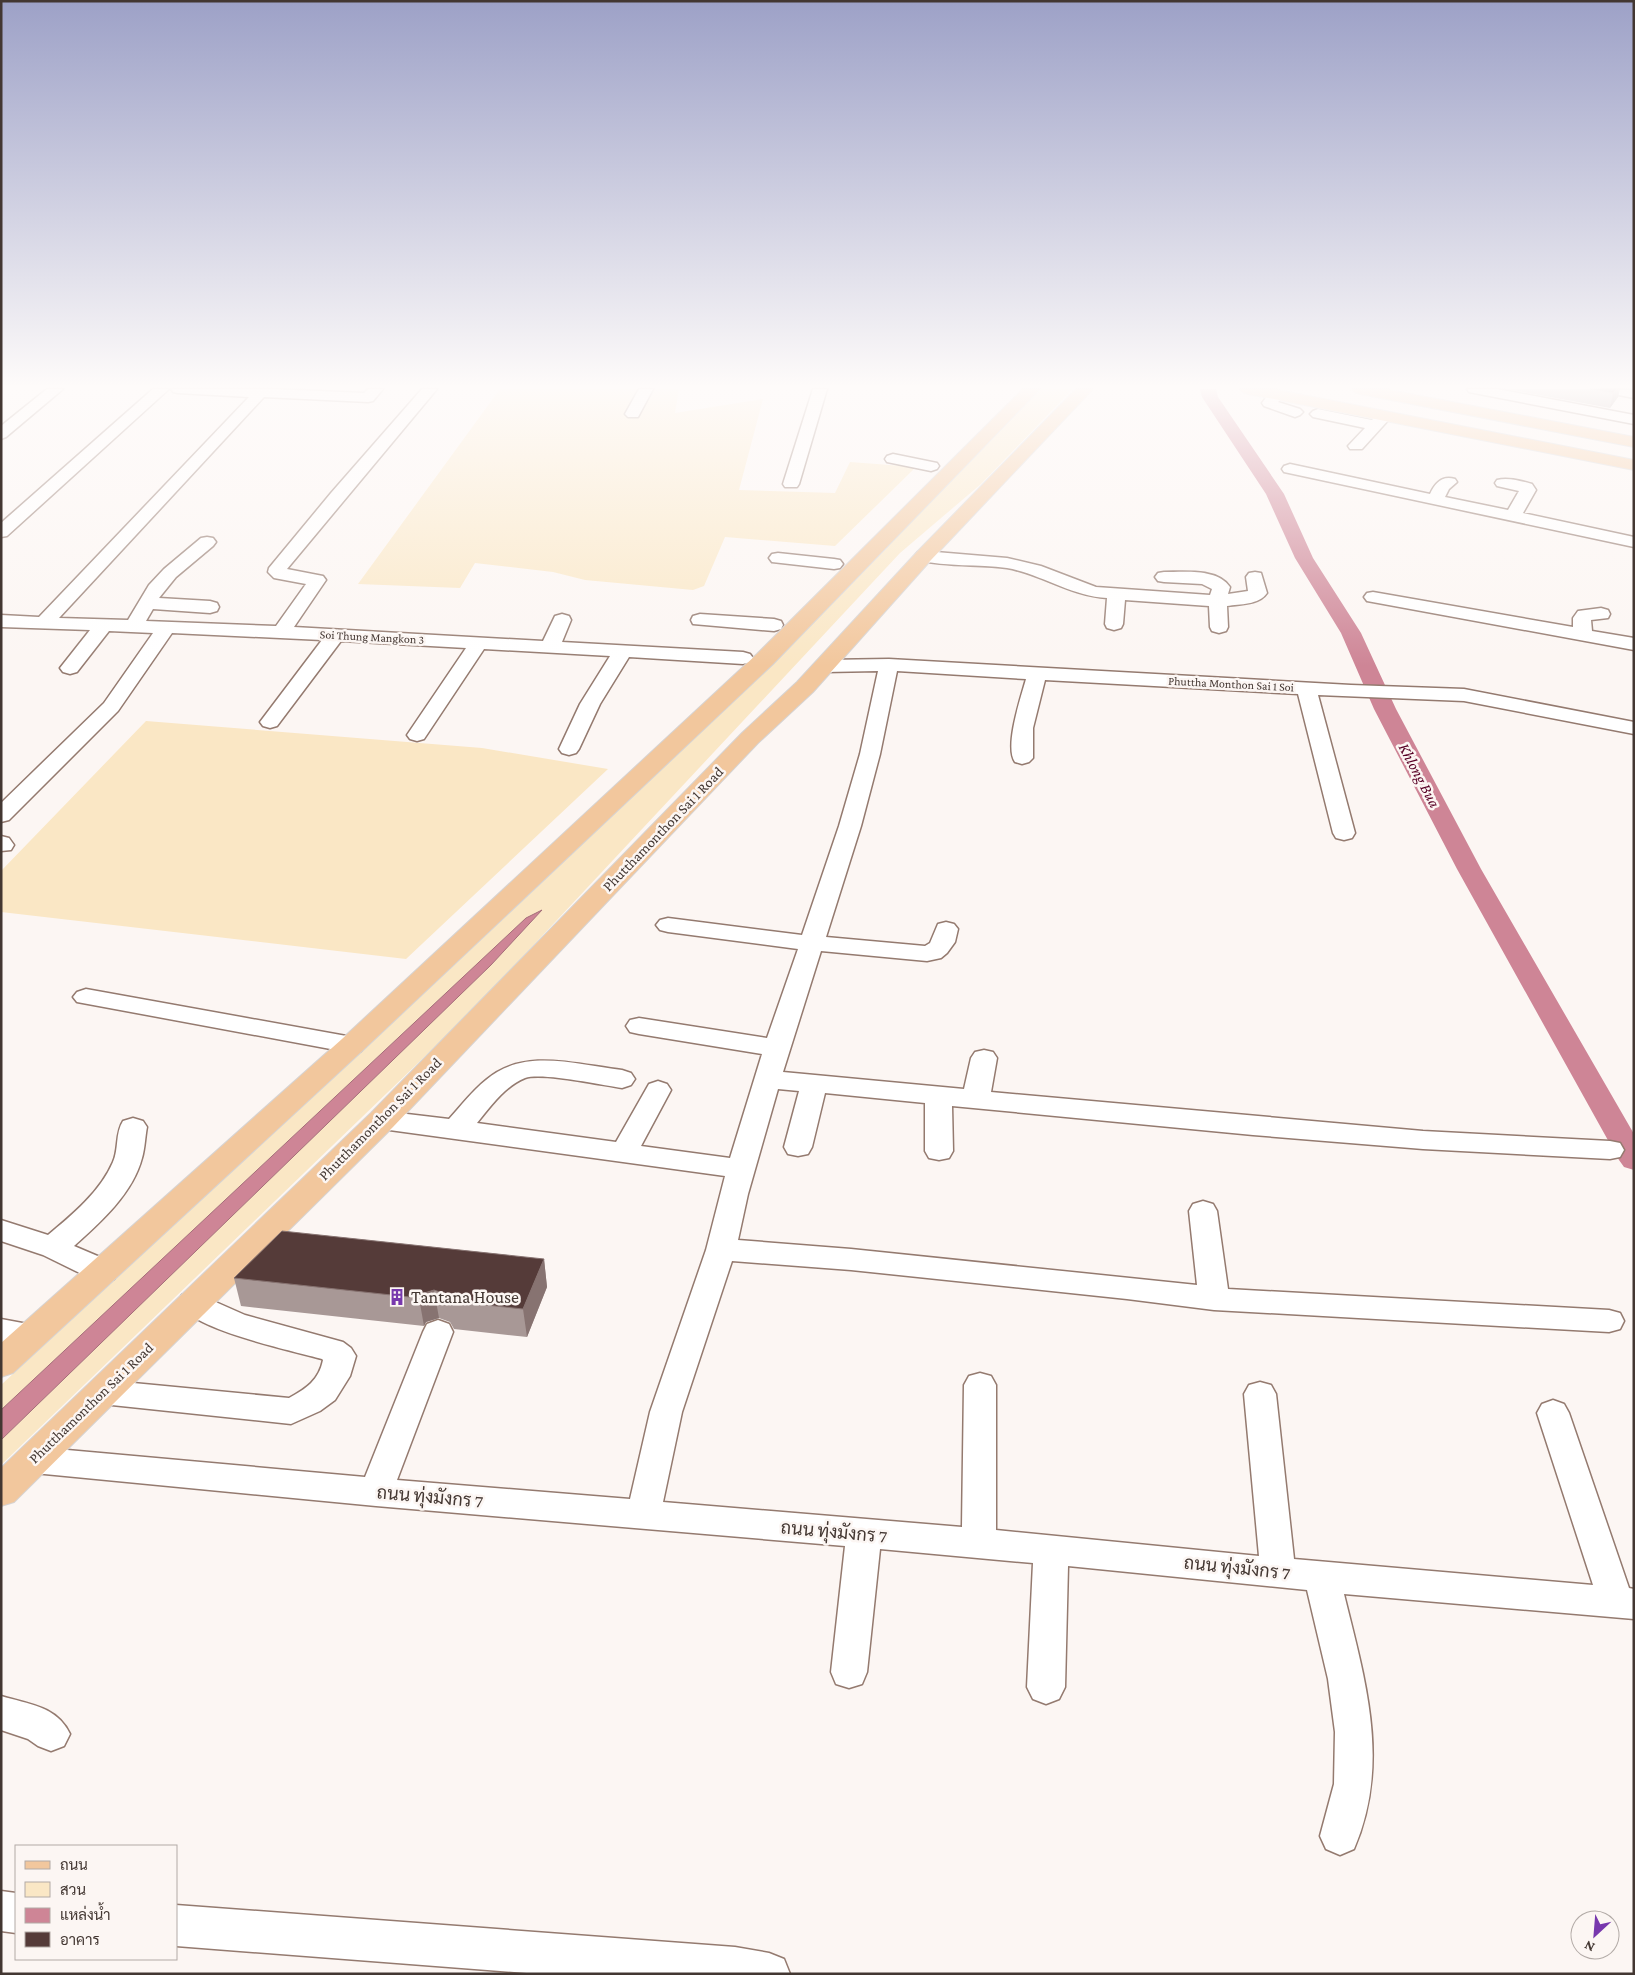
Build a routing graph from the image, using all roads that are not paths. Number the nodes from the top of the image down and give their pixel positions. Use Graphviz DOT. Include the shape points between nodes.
graph roads {
  1 [pos="58,481"];
  2 [pos="177,481"];
  3 [pos="350,481"];
  4 [pos="916,481"];
  5 [pos="941,481"];
  6 [pos="981,481"];
  7 [pos="991,481"];
  8 [pos="1347,481"];
  9 [pos="1449,482"];
  10 [pos="1503,483"];
  11 [pos="1436,500"];
  12 [pos="1512,516"];
  13 [pos="1,532"];
  14 [pos="207,542"];
  15 [pos="1634,542"];
  16 [pos="917,553"];
  17 [pos="778,558"];
  18 [pos="834,564"];
  19 [pos="1164,577"];
  20 [pos="1255,577"];
  21 [pos="1116,594"];
  22 [pos="1373,597"];
  23 [pos="147,603"];
  24 [pos="210,607"];
  25 [pos="1171,614"];
  26 [pos="1601,614"];
  27 [pos="1219,615"];
  28 [pos="562,620"];
  29 [pos="700,620"];
  30 [pos="1,621"];
  31 [pos="44,623"];
  32 [pos="1114,624"];
  33 [pos="104,625"];
  34 [pos="774,625"];
  35 [pos="134,626"];
  36 [pos="166,628"];
  37 [pos="281,632"];
  38 [pos="336,635"];
  39 [pos="1583,635"];
  40 [pos="479,643"];
  41 [pos="1634,644"];
  42 [pos="550,647"];
  43 [pos="624,650"];
  44 [pos="743,658"];
  45 [pos="889,665"];
  46 [pos="825,666"];
  47 [pos="70,668"];
  48 [pos="1037,673"];
  49 [pos="1306,688"];
  50 [pos="270,722"];
  51 [pos="693,725"];
  52 [pos="1634,728"];
  53 [pos="417,735"];
  54 [pos="750,738"];
  55 [pos="569,749"];
  56 [pos="1022,758"];
  57 [pos="1,816"];
  58 [pos="1344,833"];
  59 [pos="668,925"];
  60 [pos="946,929"];
  61 [pos="811,943"];
  62 [pos="86,997"];
  63 [pos="639,1026"];
  64 [pos="352,1045"];
  65 [pos="777,1048"];
  66 [pos="984,1058"];
  67 [pos="622,1079"];
  68 [pos="767,1079"];
  69 [pos="814,1084"];
  70 [pos="658,1090"];
  71 [pos="938,1095"];
  72 [pos="976,1099"];
  73 [pos="382,1120"];
  74 [pos="133,1128"];
  75 [pos="456,1128"];
  76 [pos="798,1147"];
  77 [pos="1610,1150"];
  78 [pos="939,1151"];
  79 [pos="623,1154"];
  80 [pos="741,1169"];
  81 [pos="1203,1211"];
  82 [pos="1,1230"];
  83 [pos="53,1248"];
  84 [pos="721,1250"];
  85 [pos="103,1271"];
  86 [pos="1214,1299"];
  87 [pos="193,1303"];
  88 [pos="1609,1321"];
  89 [pos="1,1330"];
  90 [pos="438,1332"];
  91 [pos="33,1335"];
  92 [pos="1,1364"];
  93 [pos="980,1385"];
  94 [pos="102,1392"];
  95 [pos="1260,1394"];
  96 [pos="1553,1413"];
  97 [pos="34,1460"];
  98 [pos="1,1490"];
  99 [pos="376,1492"];
  100 [pos="642,1515"];
  101 [pos="864,1534"];
  102 [pos="979,1543"];
  103 [pos="1051,1550"];
  104 [pos="1278,1572"];
  105 [pos="1322,1577"];
  106 [pos="1625,1603"];
  107 [pos="849,1672"];
  108 [pos="1046,1687"];
  109 [pos="1,1713"];
  110 [pos="51,1734"];
  111 [pos="1340,1836"];
  112 [pos="1,1912"];
  113 [pos="15,1913"];
  114 [pos="178,1925"];
  115 [pos="769,1974"];
  1 -- 13 [label="street"];
  2 -- 31 [label="street"];
  3 -- 37 [label="street" via="278,568 280,574 317,580"];
  4 -- 18 [label="main road"];
  5 -- 51 [label="main road" via="765,659"];
  6 -- 16 [label="main road, Phutthamonthon Sai 1 Road"];
  7 -- 16 [label="main road, Phutthamonthon Sai 1 Road"];
  8 -- 11 [label="street"];
  9 -- 11 [label="street" via="1441,487"];
  10 -- 12 [label="street" via="1528,490"];
  11 -- 12 [label="street"];
  12 -- 15 [label="street"];
  14 -- 23 [label="street" via="164,579"];
  16 -- 21 [label="street" via="1007,563 1092,592"];
  16 -- 46 [label="main road, Phutthamonthon Sai 1 Road"];
  16 -- 54 [label="main road, Phutthamonthon Sai 1 Road" via="798,674"];
  17 -- 18 [label="street"];
  18 -- 34 [label="main road"];
  19 -- 27 [label="street" via="1217,583 1221,587"];
  20 -- 27 [label="street" via="1258,593"];
  21 -- 27 [label="street"];
  21 -- 32 [label="street"];
  22 -- 39 [label="street"];
  23 -- 24 [label="street"];
  23 -- 35 [label="street"];
  25 -- 27 [label="street"];
  26 -- 39 [label="street" via="1582,618"];
  28 -- 42 [label="street"];
  29 -- 34 [label="street"];
  30 -- 31 [label="street, Soi Thung Mangkon 3"];
  31 -- 33 [label="street, Soi Thung Mangkon 3"];
  33 -- 35 [label="street, Soi Thung Mangkon 3"];
  33 -- 47 [label="street"];
  34 -- 44 [label="main road"];
  35 -- 36 [label="street, Soi Thung Mangkon 3"];
  36 -- 37 [label="street, Soi Thung Mangkon 3"];
  36 -- 57 [label="street" via="111,707"];
  37 -- 38 [label="street, Soi Thung Mangkon 3"];
  38 -- 40 [label="street, Soi Thung Mangkon 3"];
  38 -- 50 [label="street"];
  39 -- 41 [label="street"];
  40 -- 42 [label="street, Soi Thung Mangkon 3"];
  40 -- 53 [label="street"];
  42 -- 43 [label="street, Soi Thung Mangkon 3"];
  43 -- 44 [label="street, Soi Thung Mangkon 3"];
  43 -- 55 [label="street" via="590,704"];
  44 -- 51 [label="main road" via="716,689"];
  45 -- 46 [label="street, Phuttha Monthon Sai 1 Soi"];
  45 -- 48 [label="street, Phuttha Monthon Sai 1 Soi"];
  45 -- 61 [label="street" via="850,826"];
  46 -- 54 [label="main road, Phutthamonthon Sai 1 Road"];
  48 -- 49 [label="street, Phuttha Monthon Sai 1 Soi"];
  48 -- 56 [label="street" via="1023,728"];
  49 -- 52 [label="street, Phuttha Monthon Sai 1 Soi" via="1464,695"];
  49 -- 58 [label="street"];
  51 -- 64 [label="main road"];
  54 -- 73 [label="main road, Phutthamonthon Sai 1 Road"];
  59 -- 61 [label="street"];
  60 -- 61 [label="street" via="941,947 927,954"];
  61 -- 65 [label="street"];
  62 -- 64 [label="street"];
  63 -- 65 [label="street"];
  64 -- 85 [label="main road"];
  65 -- 68 [label="street"];
  66 -- 72 [label="street"];
  67 -- 75 [label="street" via="526,1069 495,1086"];
  68 -- 69 [label="street"];
  68 -- 80 [label="street"];
  69 -- 71 [label="street"];
  69 -- 76 [label="street"];
  70 -- 79 [label="street"];
  71 -- 72 [label="street"];
  71 -- 78 [label="street"];
  72 -- 77 [label="street" via="1423,1140"];
  73 -- 75 [label="street"];
  73 -- 87 [label="main road, Phutthamonthon Sai 1 Road"];
  74 -- 83 [label="street" via="127,1161 117,1182 85,1220"];
  75 -- 79 [label="street"];
  79 -- 80 [label="street"];
  80 -- 84 [label="street"];
  81 -- 86 [label="street"];
  82 -- 83 [label="street"];
  83 -- 85 [label="street"];
  84 -- 86 [label="street" via="772,1252 1152,1289"];
  84 -- 100 [label="street" via="666,1412"];
  85 -- 91 [label="main road"];
  86 -- 88 [label="street"];
  87 -- 94 [label="main road, Phutthamonthon Sai 1 Road"];
  87 -- 94 [label="street" via="236,1324 332,1350 340,1356 338,1368 322,1395 291,1411"];
  89 -- 91 [label="street"];
  90 -- 99 [label="street"];
  91 -- 92 [label="main road"];
  93 -- 102 [label="street"];
  94 -- 97 [label="main road, Phutthamonthon Sai 1 Road"];
  95 -- 104 [label="street"];
  96 -- 106 [label="street"];
  97 -- 98 [label="main road, Phutthamonthon Sai 1 Road"];
  97 -- 99 [label="street, ถนน ทุ่งมังกร 7"];
  99 -- 100 [label="street, ถนน ทุ่งมังกร 7"];
  100 -- 101 [label="street, ถนน ทุ่งมังกร 7"];
  101 -- 102 [label="street, ถนน ทุ่งมังกร 7"];
  101 -- 107 [label="street"];
  102 -- 103 [label="street, ถนน ทุ่งมังกร 7"];
  103 -- 104 [label="street, ถนน ทุ่งมังกร 7"];
  103 -- 108 [label="street"];
  104 -- 105 [label="street, ถนน ทุ่งมังกร 7"];
  105 -- 106 [label="street, ถนน ทุ่งมังกร 7"];
  105 -- 111 [label="street" via="1350,1702 1353,1738 1353,1784"];
  109 -- 110 [label="street" via="40,1725"];
  112 -- 113 [label="street"];
  114 -- 115 [label="street" via="735,1968"];
}
